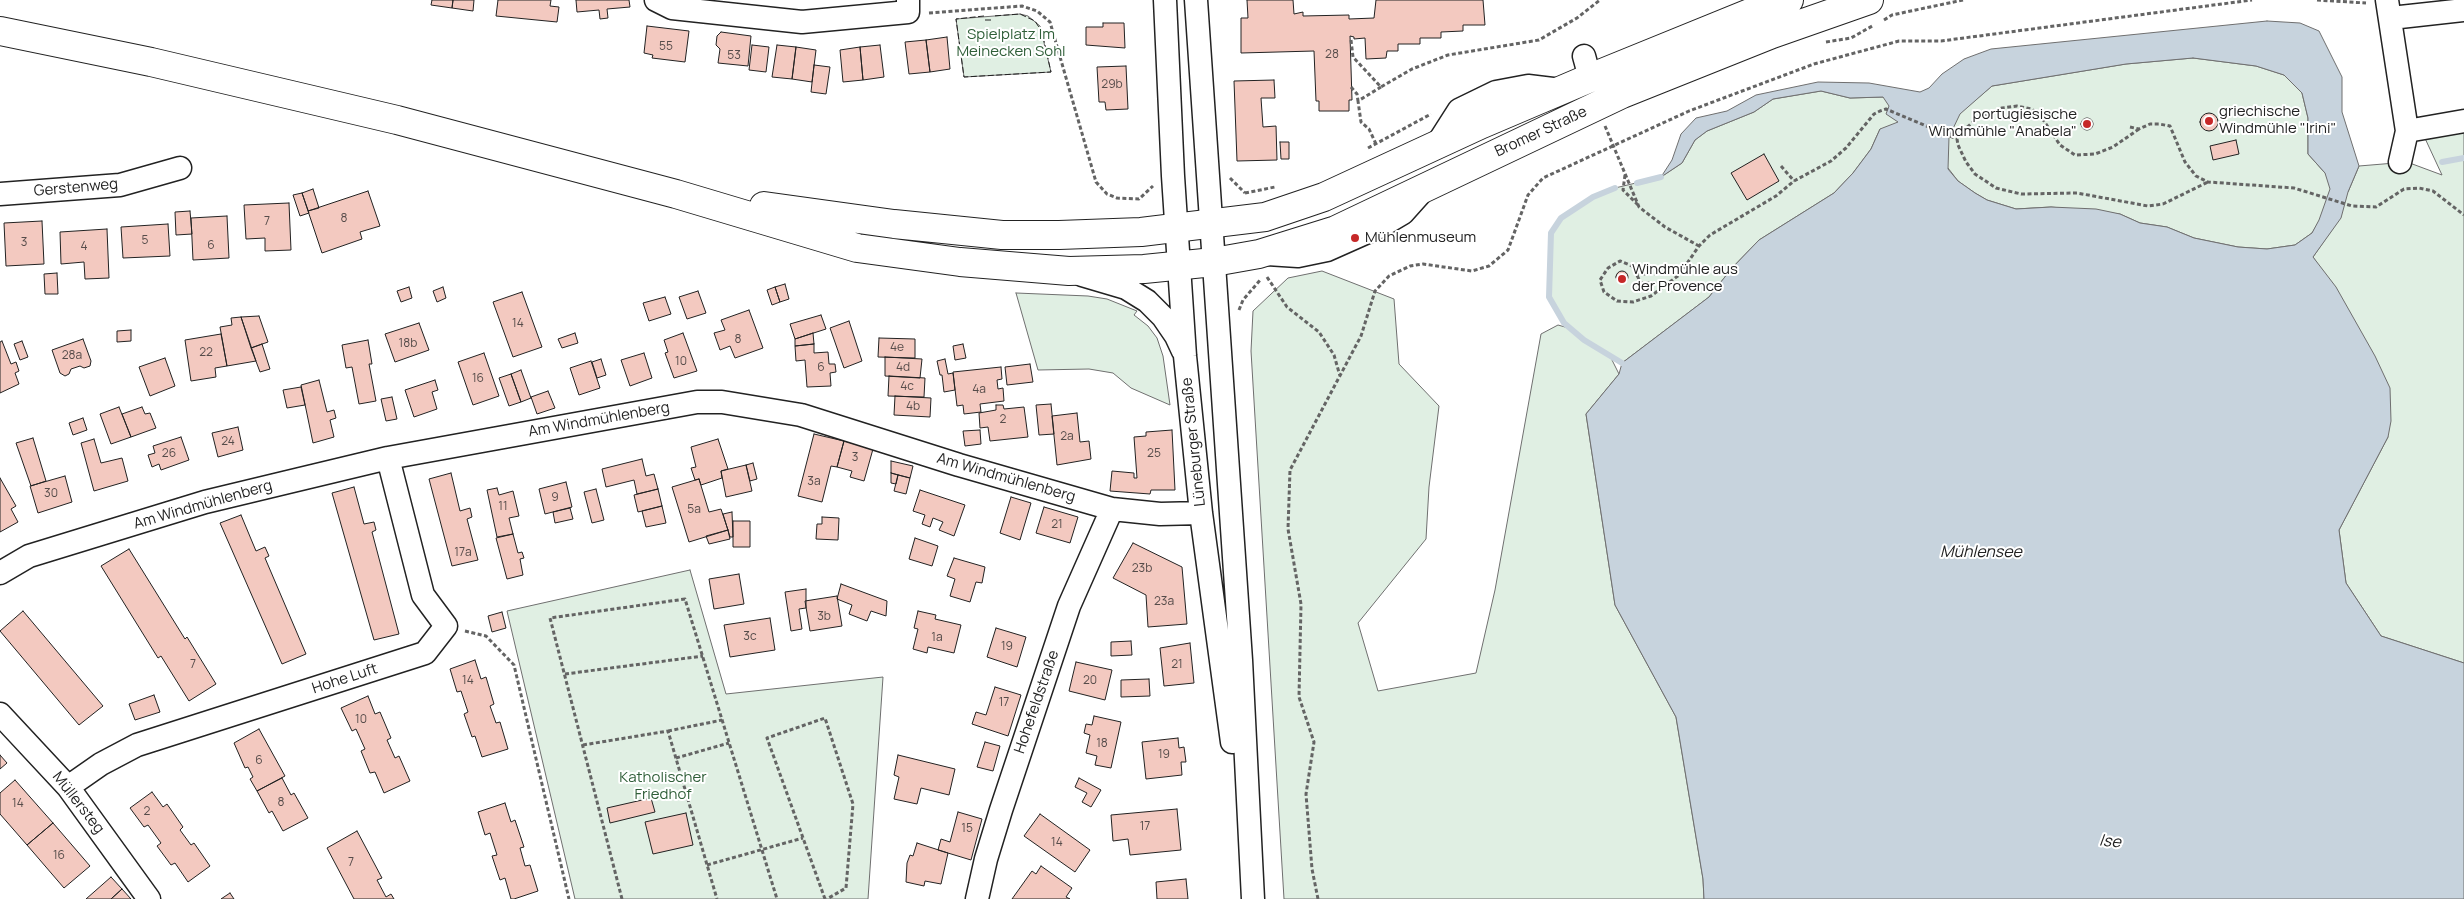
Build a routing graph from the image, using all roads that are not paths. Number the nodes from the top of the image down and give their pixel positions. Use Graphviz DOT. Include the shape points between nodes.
graph roads {
  1 [pos="656,0"];
  2 [pos="1165,0"];
  3 [pos="1196,0"];
  4 [pos="1789,0"];
  5 [pos="1869,0"];
  6 [pos="908,6"];
  7 [pos="2389,9"];
  8 [pos="2464,10"];
  9 [pos="0,31"];
  10 [pos="2464,121"];
  11 [pos="2407,131"];
  12 [pos="2400,162"];
  13 [pos="180,168"];
  14 [pos="0,194"];
  15 [pos="676,194"];
  16 [pos="1213,225"];
  17 [pos="1178,229"];
  18 [pos="1214,262"];
  19 [pos="1180,266"];
  20 [pos="1069,271"];
  21 [pos="1185,356"];
  22 [pos="388,458"];
  23 [pos="1112,509"];
  24 [pos="1201,513"];
  25 [pos="0,573"];
  26 [pos="0,714"];
  27 [pos="68,786"];
  28 [pos="1252,890"];
  29 [pos="149,899"];
  30 [pos="977,899"];
  1 -- 6 [label="street" via="672,8 802,22"];
  2 -- 17 [label="street, Lüneburger Straße" via="1163,186"];
  3 -- 16 [label="street, Lüneburger Straße"];
  4 -- 16 [label="main road, Bromer Straße" via="1586,67 1561,90 1315,200 1265,217"];
  5 -- 18 [label="main road, Bromer Straße" via="1772,34 1622,94 1336,230 1259,254"];
  7 -- 8 [label="street"];
  7 -- 11 [label="street"];
  9 -- 15 [label="main road" via="274,90"];
  10 -- 11 [label="street"];
  11 -- 12 [label="street"];
  13 -- 14 [label="street, Gerstenweg" via="120,185"];
  15 -- 17 [label="main road, Bromer Straße" via="894,224 1002,235"];
  15 -- 20 [label="main road, Bromer Straße" via="858,248 960,262"];
  16 -- 17 [label="main road, Bromer Straße"];
  16 -- 18 [label="street, Lüneburger Straße"];
  17 -- 19 [label="street, Lüneburger Straße"];
  18 -- 19 [label="main road, Bromer Straße"];
  18 -- 28 [label="street, Lüneburger Straße" via="1241,660"];
  19 -- 20 [label="main road, Bromer Straße"];
  19 -- 21 [label="street, Lüneburger Straße"];
  20 -- 21 [label="street" via="1126,288 1147,301 1163,317"];
  21 -- 24 [label="street, Lüneburger Straße"];
  22 -- 23 [label="street, Am Windmühlenberg" via="698,402 722,402 801,415"];
  22 -- 25 [label="street, Am Windmühlenberg" via="205,502 30,556"];
  22 -- 27 [label="street, Hohe Luft" via="423,595 446,626 425,653 137,745"];
  23 -- 24 [label="street, Am Windmühlenberg" via="1160,514"];
  23 -- 30 [label="street, Hohefeldstraße" via="1069,606 1001,810"];
  24 -- 28 [label="street, Lüneburger Straße"];
  26 -- 27 [label="street, Müllersteg"];
  27 -- 29 [label="street, Müllersteg"];
}
